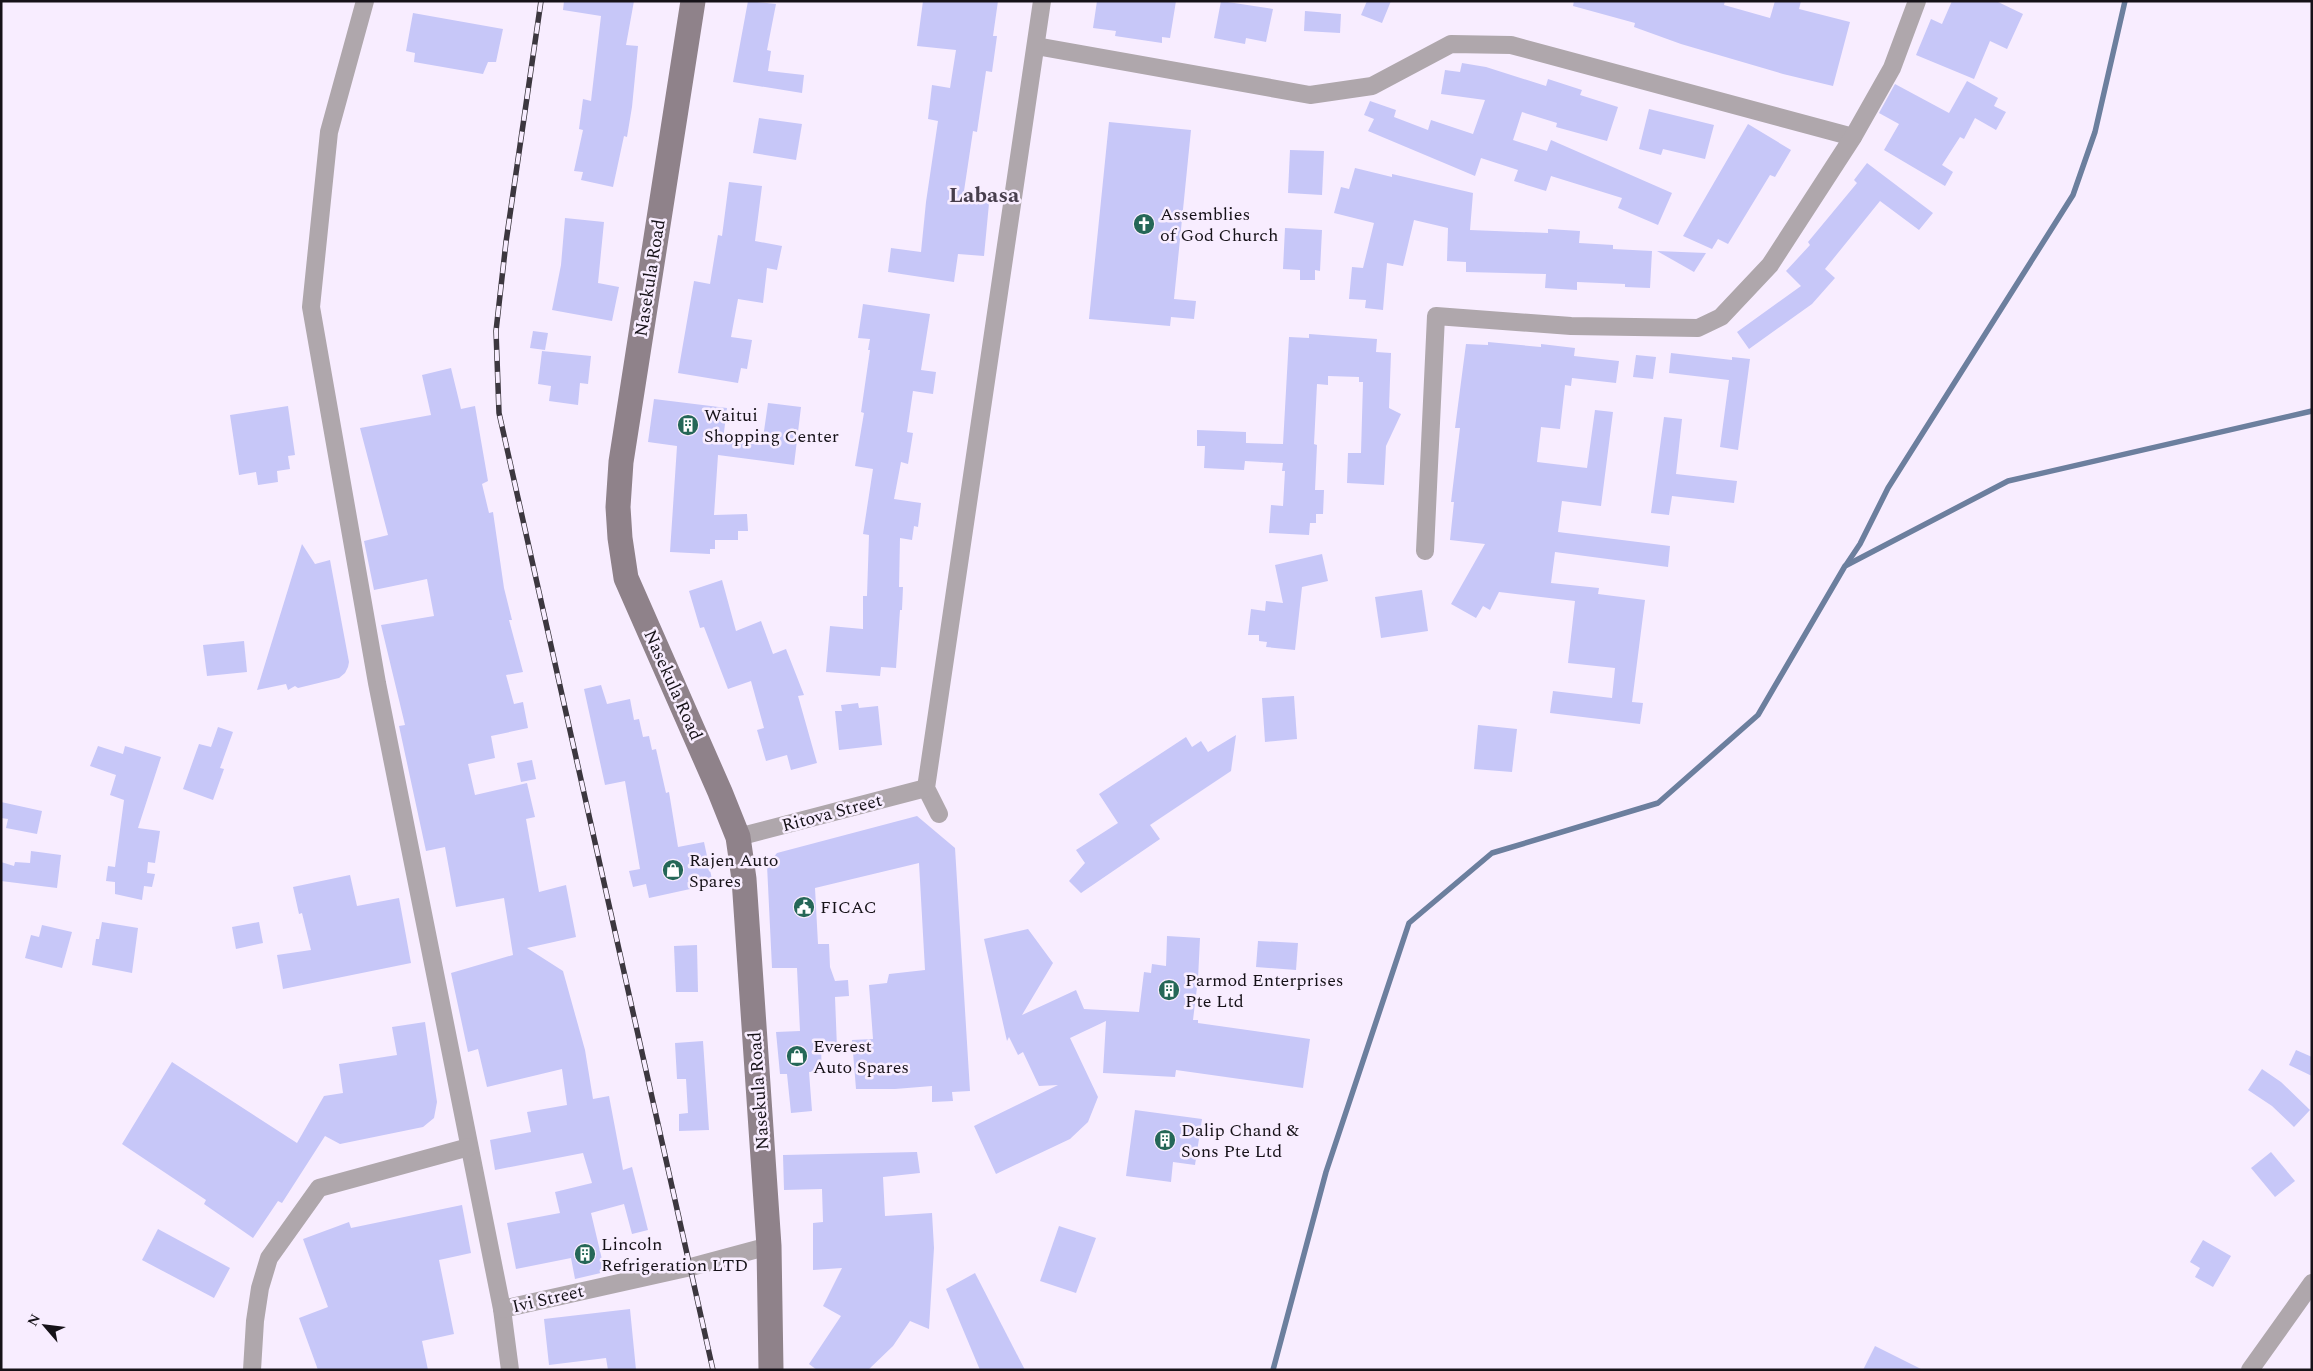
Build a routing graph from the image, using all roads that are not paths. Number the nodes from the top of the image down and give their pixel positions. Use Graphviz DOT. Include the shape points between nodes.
graph roads {
  1 [pos="365,1"];
  2 [pos="693,1"];
  3 [pos="1042,1"];
  4 [pos="1917,1"];
  5 [pos="1036,46"];
  6 [pos="1853,137"];
  7 [pos="1425,551"];
  8 [pos="926,788"];
  9 [pos="940,814"];
  10 [pos="738,837"];
  11 [pos="469,1147"];
  12 [pos="769,1246"];
  13 [pos="2312,1283"];
  14 [pos="502,1309"];
  15 [pos="252,1370"];
  16 [pos="510,1370"];
  17 [pos="771,1370"];
  18 [pos="2250,1370"];
  1 -- 11 [label="street" via="329,132 311,307 377,683"];
  2 -- 10 [label="main road, Nasekula Road" via="621,462 618,507 626,578"];
  3 -- 5 [label="street"];
  4 -- 6 [label="street" via="1892,68"];
  5 -- 6 [label="street" via="1310,96 1372,86 1451,44 1511,45"];
  5 -- 8 [label="street"];
  6 -- 7 [label="street" via="1770,265 1721,317 1698,328 1571,326 1436,316"];
  8 -- 9 [label="street"];
  8 -- 10 [label="street, Ritova Street"];
  10 -- 12 [label="main road, Nasekula Road" via="744,878"];
  11 -- 14 [label="street"];
  11 -- 15 [label="street" via="319,1188 269,1258 258,1305"];
  12 -- 14 [label="street, Ivi Street" via="692,1267"];
  12 -- 17 [label="main road, Nasekula Road"];
  13 -- 18 [label="street"];
  14 -- 16 [label="street"];
}
